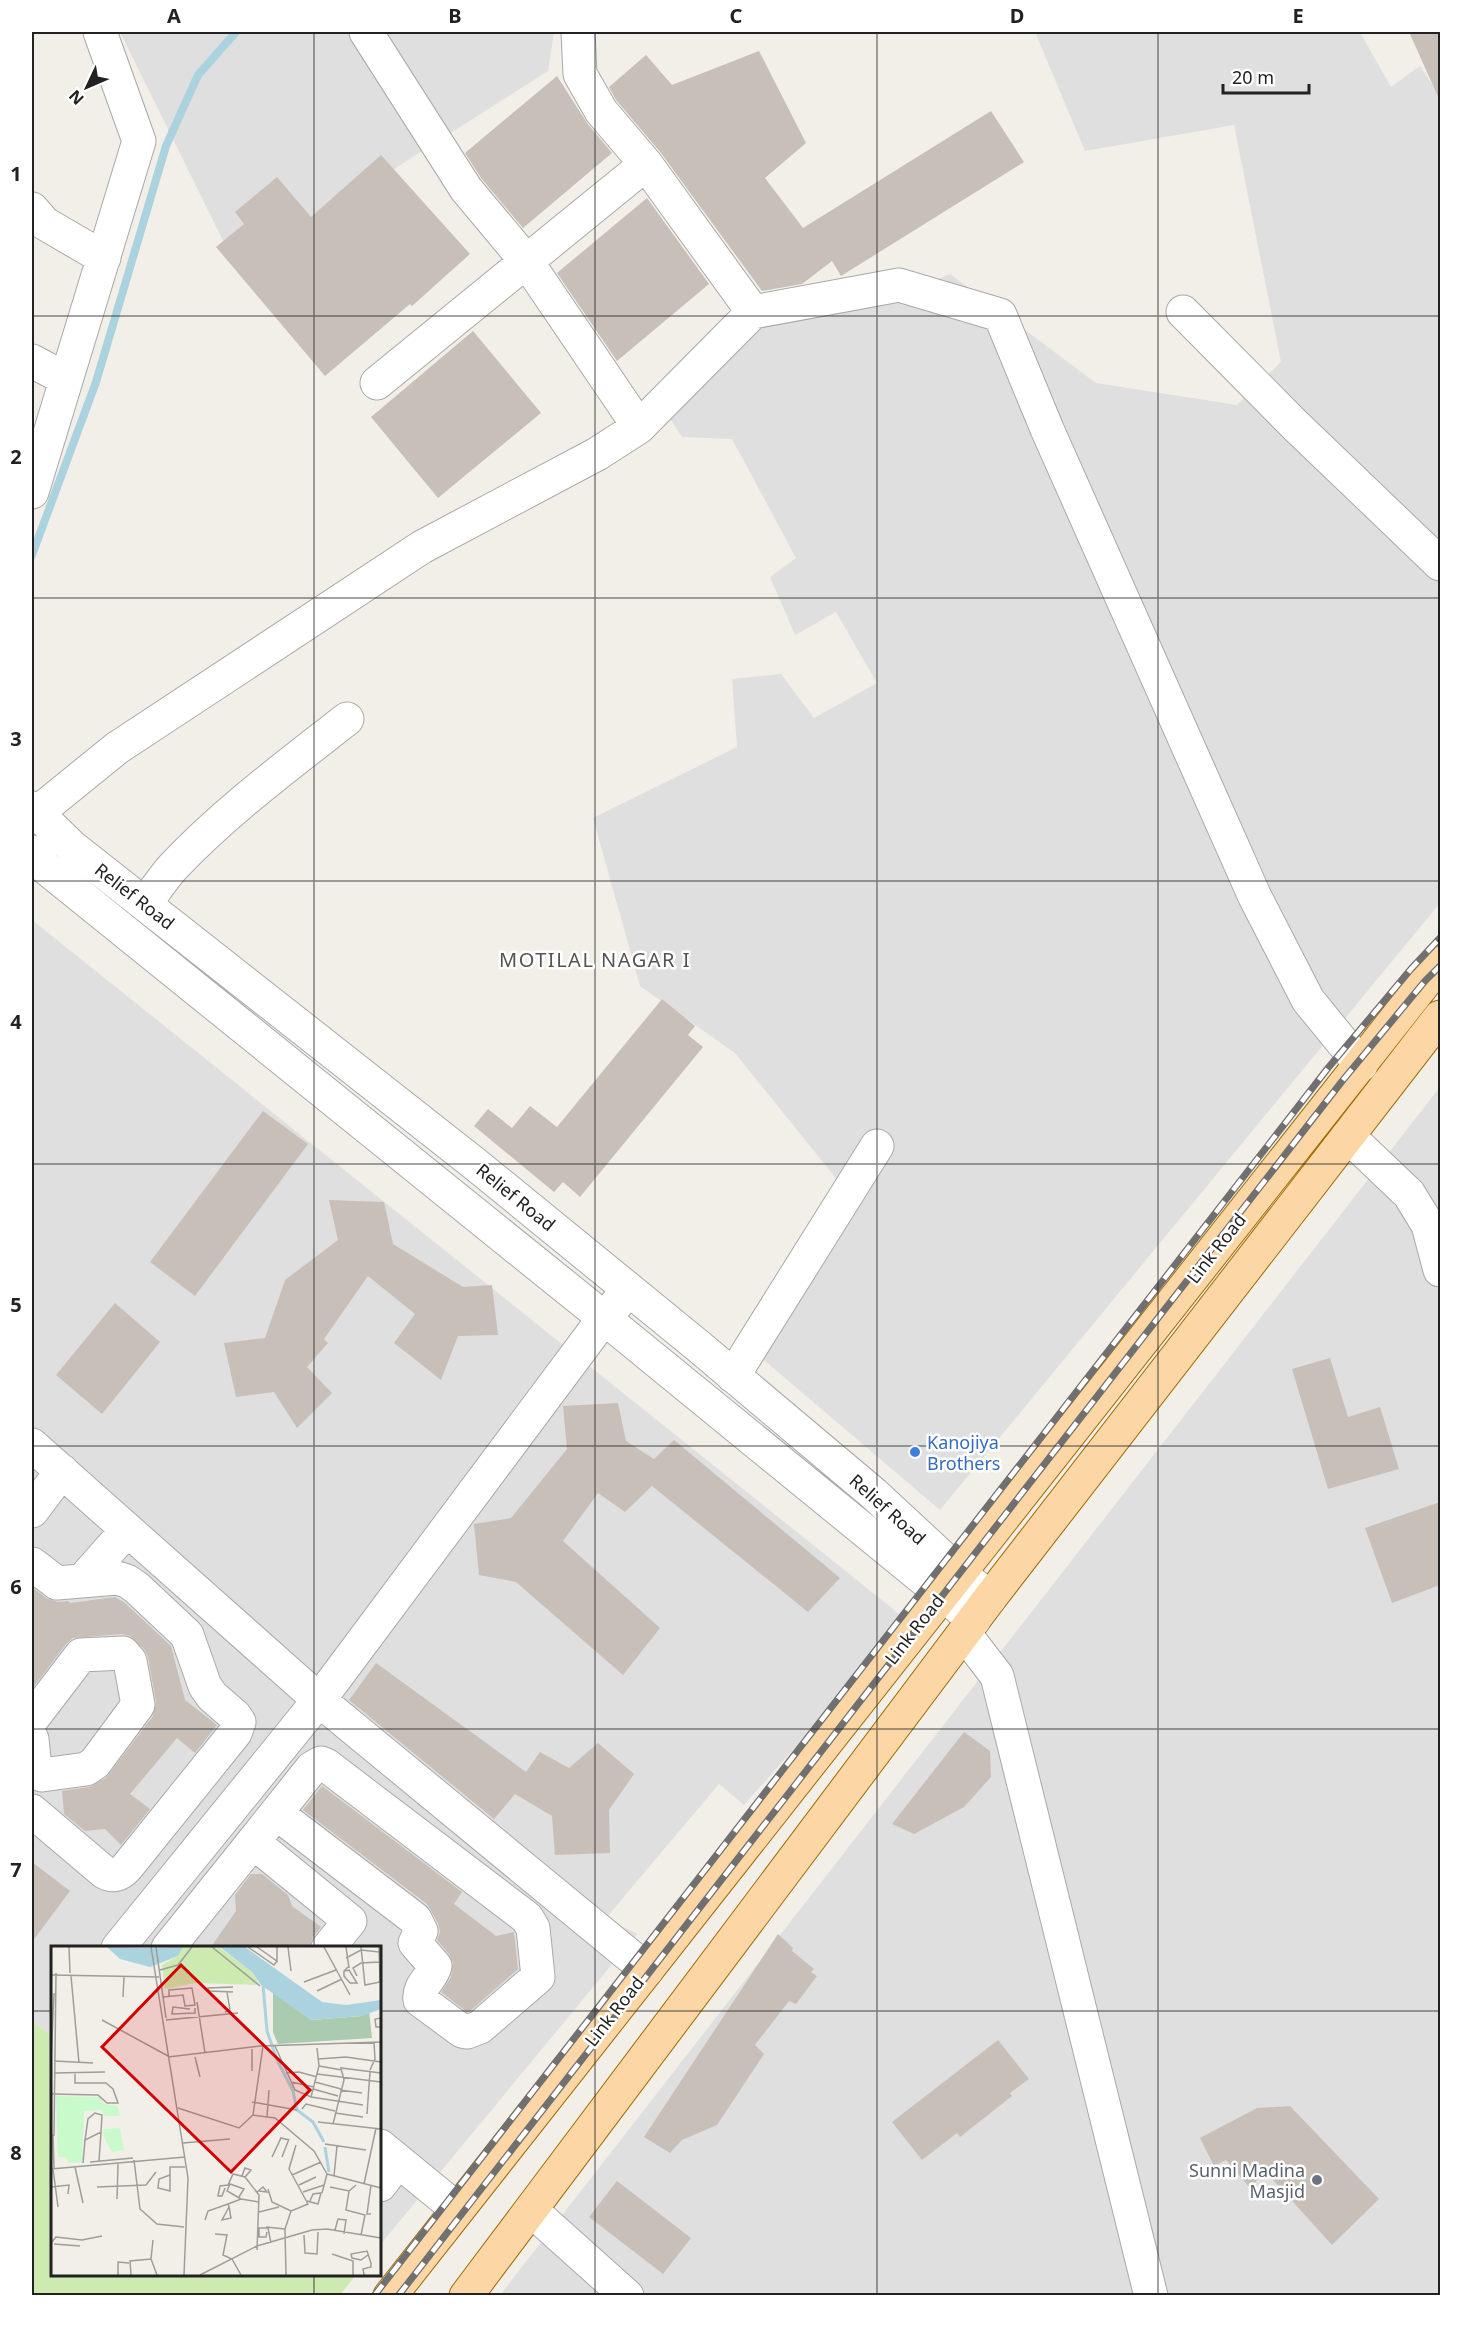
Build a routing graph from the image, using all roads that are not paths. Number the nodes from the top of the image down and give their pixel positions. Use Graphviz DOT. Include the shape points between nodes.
graph roads {
  1 [pos="100,32"];
  2 [pos="366,32"];
  3 [pos="578,32"];
  4 [pos="646,164"];
  5 [pos="32,209"];
  6 [pos="104,258"];
  7 [pos="526,262"];
  8 [pos="753,312"];
  9 [pos="1183,312"];
  10 [pos="32,361"];
  11 [pos="66,379"];
  12 [pos="377,383"];
  13 [pos="639,428"];
  14 [pos="32,492"];
  15 [pos="1440,564"];
  16 [pos="347,719"];
  17 [pos="33,813"];
  18 [pos="32,852"];
  19 [pos="145,904"];
  20 [pos="1440,963"];
  21 [pos="1440,1017"];
  22 [pos="1361,1065"];
  23 [pos="1348,1136"];
  24 [pos="878,1146"];
  25 [pos="1440,1270"];
  26 [pos="629,1290"];
  27 [pos="604,1318"];
  28 [pos="733,1376"];
  29 [pos="32,1445"];
  30 [pos="62,1472"];
  31 [pos="35,1500"];
  32 [pos="128,1530"];
  33 [pos="32,1564"];
  34 [pos="82,1581"];
  35 [pos="950,1583"];
  36 [pos="976,1617"];
  37 [pos="228,1620"];
  38 [pos="195,1657"];
  39 [pos="319,1700"];
  40 [pos="32,1719"];
  41 [pos="32,1739"];
  42 [pos="35,1777"];
  43 [pos="32,1811"];
  44 [pos="276,1813"];
  45 [pos="253,1842"];
  46 [pos="376,1890"];
  47 [pos="350,1921"];
  48 [pos="119,1946"];
  49 [pos="169,1946"];
  50 [pos="329,1946"];
  51 [pos="646,1970"];
  52 [pos="386,2164"];
  53 [pos="457,2209"];
  54 [pos="531,2210"];
  55 [pos="390,2295"];
  56 [pos="466,2295"];
  57 [pos="627,2295"];
  58 [pos="1151,2295"];
  1 -- 6 [label="street" via="139,141"];
  2 -- 7 [label="street" via="466,189"];
  3 -- 4 [label="street" via="580,74 601,111"];
  4 -- 7 [label="street"];
  4 -- 8 [label="street"];
  5 -- 6 [label="street" via="44,223"];
  6 -- 11 [label="street"];
  7 -- 12 [label="street"];
  7 -- 13 [label="street"];
  8 -- 13 [label="street"];
  8 -- 22 [label="street" via="898,285 1000,315 1051,440 1255,897 1308,1000"];
  9 -- 15 [label="street"];
  10 -- 11 [label="street"];
  11 -- 14 [label="street"];
  13 -- 17 [label="street" via="422,547 117,748"];
  16 -- 19 [label="street" via="199,842 171,869"];
  17 -- 19 [label="street, Relief Road"];
  18 -- 27 [label="street, Relief Road" via="46,868"];
  19 -- 26 [label="street, Relief Road"];
  20 -- 22 [label="main road, Link Road"];
  21 -- 23 [label="main road, Link Road"];
  22 -- 35 [label="main road, Link Road"];
  23 -- 25 [label="street" via="1410,1194 1428,1225"];
  23 -- 36 [label="main road, Link Road"];
  24 -- 28 [label="street"];
  26 -- 27 [label="street"];
  26 -- 28 [label="street, Relief Road"];
  27 -- 35 [label="street, Relief Road"];
  27 -- 39 [label="street"];
  28 -- 35 [label="street, Relief Road" via="874,1494"];
  29 -- 30 [label="street"];
  30 -- 31 [label="street"];
  30 -- 32 [label="street"];
  32 -- 34 [label="street"];
  32 -- 37 [label="street"];
  33 -- 34 [label="street" via="57,1583"];
  34 -- 38 [label="street" via="127,1581 187,1635"];
  35 -- 36 [label="street, Relief Road"];
  35 -- 51 [label="main road, Link Road"];
  36 -- 54 [label="main road, Link Road"];
  36 -- 58 [label="street, Relief Road" via="997,1676"];
  37 -- 38 [label="street"];
  37 -- 39 [label="street"];
  38 -- 43 [label="street" via="205,1686 235,1716 238,1725 123,1872 104,1872"];
  39 -- 48 [label="street"];
  39 -- 51 [label="street"];
  40 -- 42 [label="street" via="81,1655 127,1656 137,1697 135,1711 91,1767"];
  41 -- 42 [label="street"];
  44 -- 45 [label="street"];
  44 -- 46 [label="street"];
  44 -- 46 [label="street" via="312,1768 321,1763 326,1765 526,1918 533,1928 538,1977 480,2027 462,2031 420,2000 420,1989 435,1966 415,1943 420,1925"];
  45 -- 47 [label="street"];
  45 -- 49 [label="street"];
  46 -- 47 [label="street"];
  47 -- 50 [label="street"];
  51 -- 53 [label="main road, Link Road"];
  52 -- 53 [label="street"];
  53 -- 55 [label="main road, Link Road"];
  54 -- 56 [label="main road, Link Road"];
  54 -- 57 [label="street"];
}
